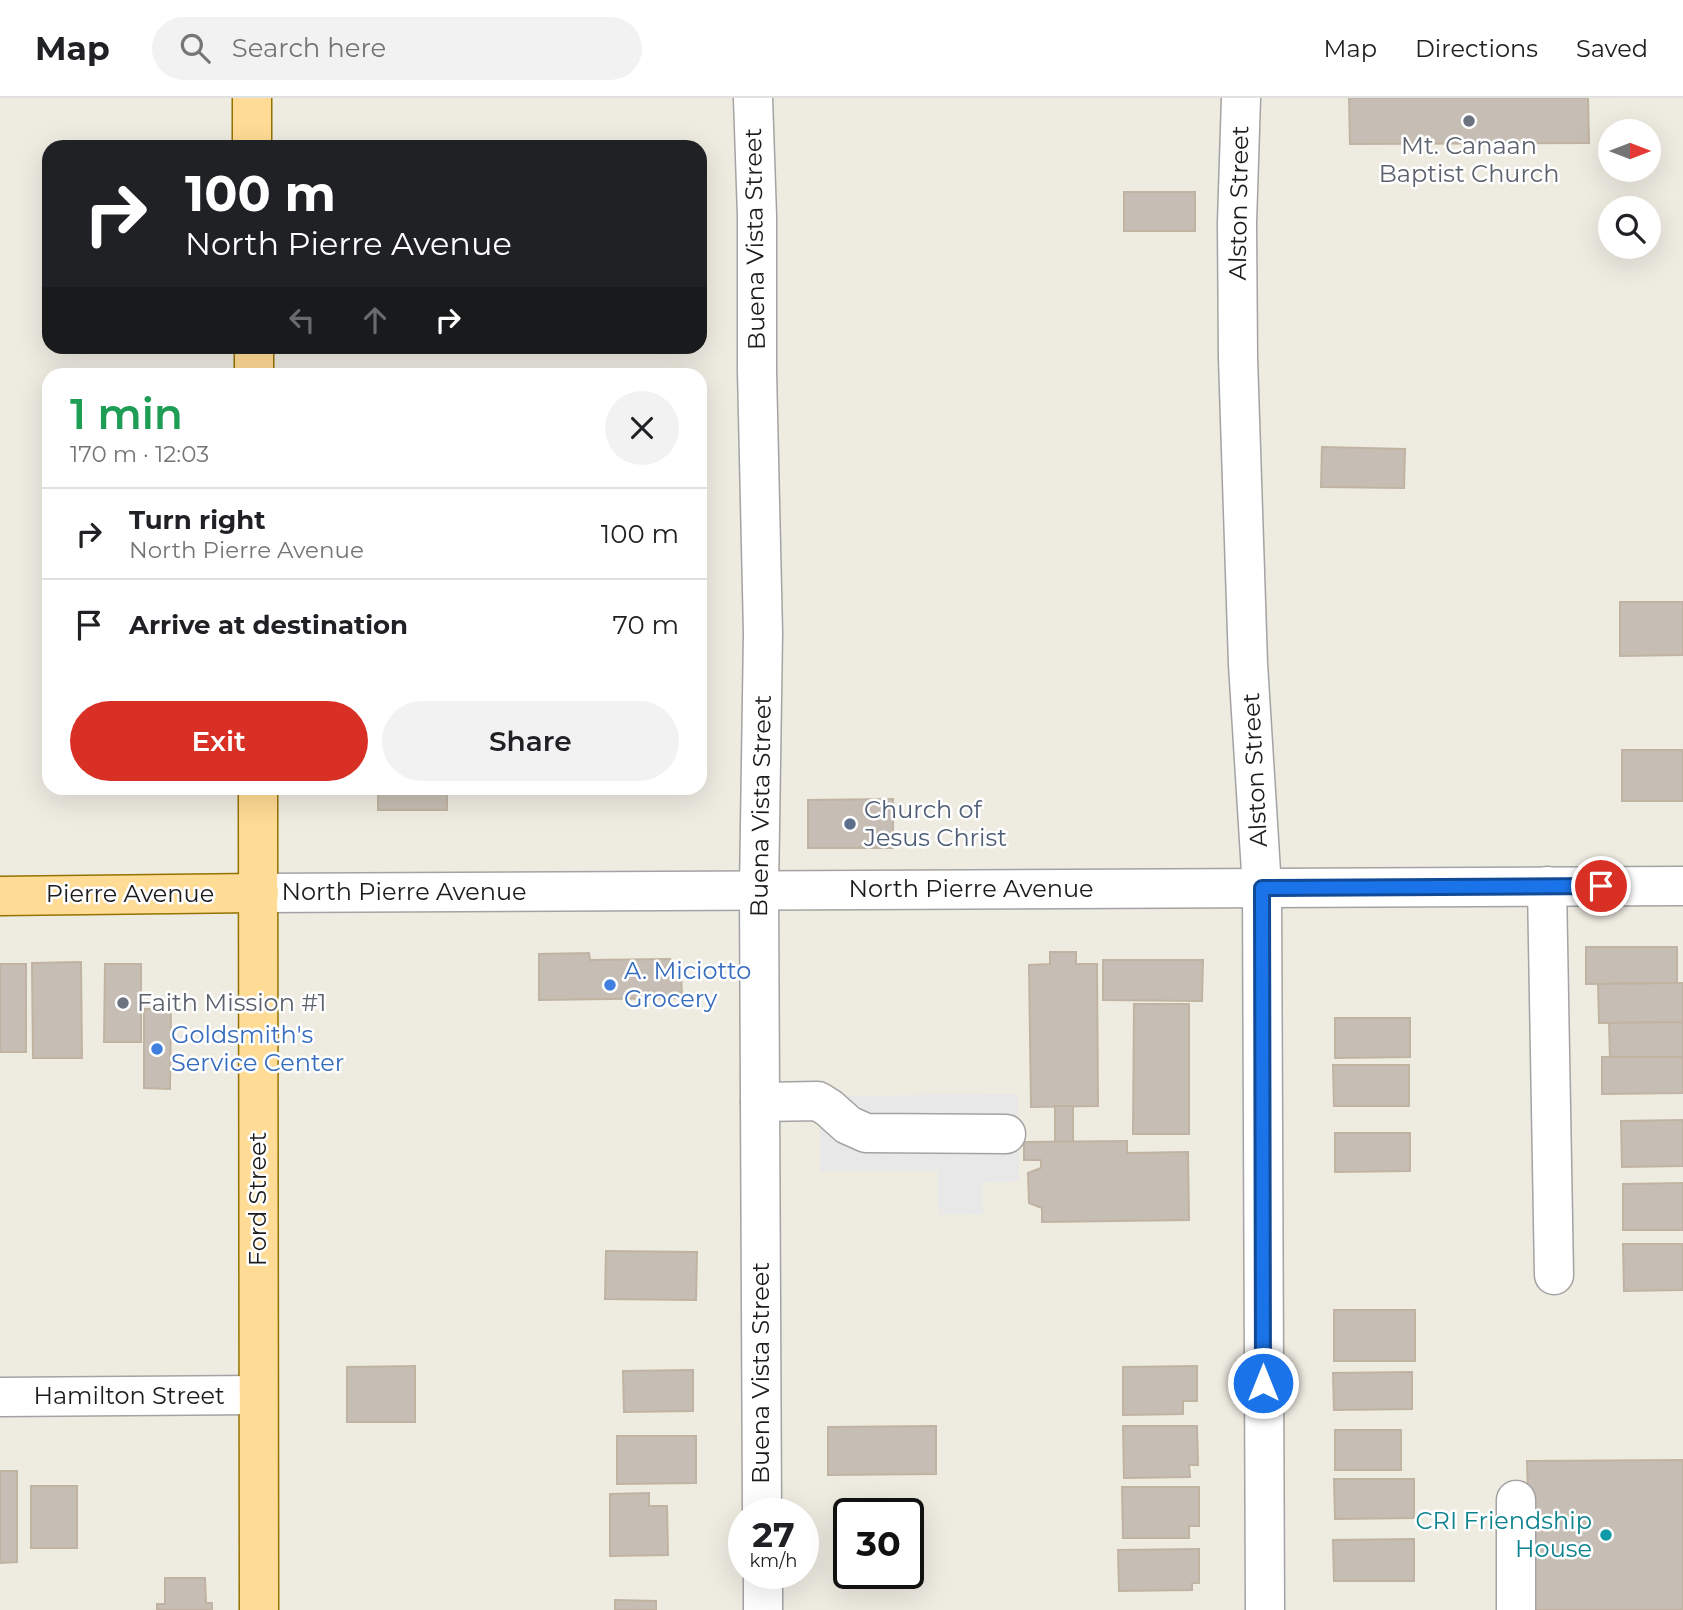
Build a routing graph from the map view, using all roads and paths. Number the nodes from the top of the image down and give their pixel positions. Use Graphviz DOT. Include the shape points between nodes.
graph roads {
  1 [pos="252,98"];
  2 [pos="753,98"];
  3 [pos="1241,98"];
  4 [pos="252,140"];
  5 [pos="258,795"];
  6 [pos="1547,886"];
  7 [pos="1683,886"];
  8 [pos="1262,888"];
  9 [pos="759,890"];
  10 [pos="259,893"];
  11 [pos="0,895"];
  12 [pos="760,1102"];
  13 [pos="1006,1134"];
  14 [pos="1554,1276"];
  15 [pos="257,1395"];
  16 [pos="0,1397"];
  17 [pos="762,1498"];
  18 [pos="1516,1500"];
  19 [pos="763,1589"];
  20 [pos="259,1610"];
  21 [pos="763,1610"];
  22 [pos="1265,1610"];
  23 [pos="1516,1610"];
  1 -- 4 [label="main road"];
  2 -- 9 [label="street, Buena Vista Street" via="763,633"];
  3 -- 8 [label="street, Alston Street" via="1238,358 1248,664"];
  5 -- 10 [label="main road, Ford Street"];
  6 -- 7 [label="street, North Pierre Avenue"];
  6 -- 8 [label="street, North Pierre Avenue"];
  6 -- 14 [label="street"];
  8 -- 9 [label="street, North Pierre Avenue"];
  8 -- 22 [label="street, Alston Street"];
  9 -- 10 [label="street, North Pierre Avenue"];
  9 -- 12 [label="street, Buena Vista Street"];
  10 -- 11 [label="main road, Pierre Avenue"];
  10 -- 15 [label="main road, Ford Street"];
  12 -- 13 [label="street" via="818,1101 866,1133"];
  12 -- 17 [label="street, Buena Vista Street"];
  15 -- 16 [label="street, Hamilton Street"];
  15 -- 20 [label="main road, Ford Street"];
  18 -- 23 [label="street"];
  19 -- 21 [label="street"];
}
